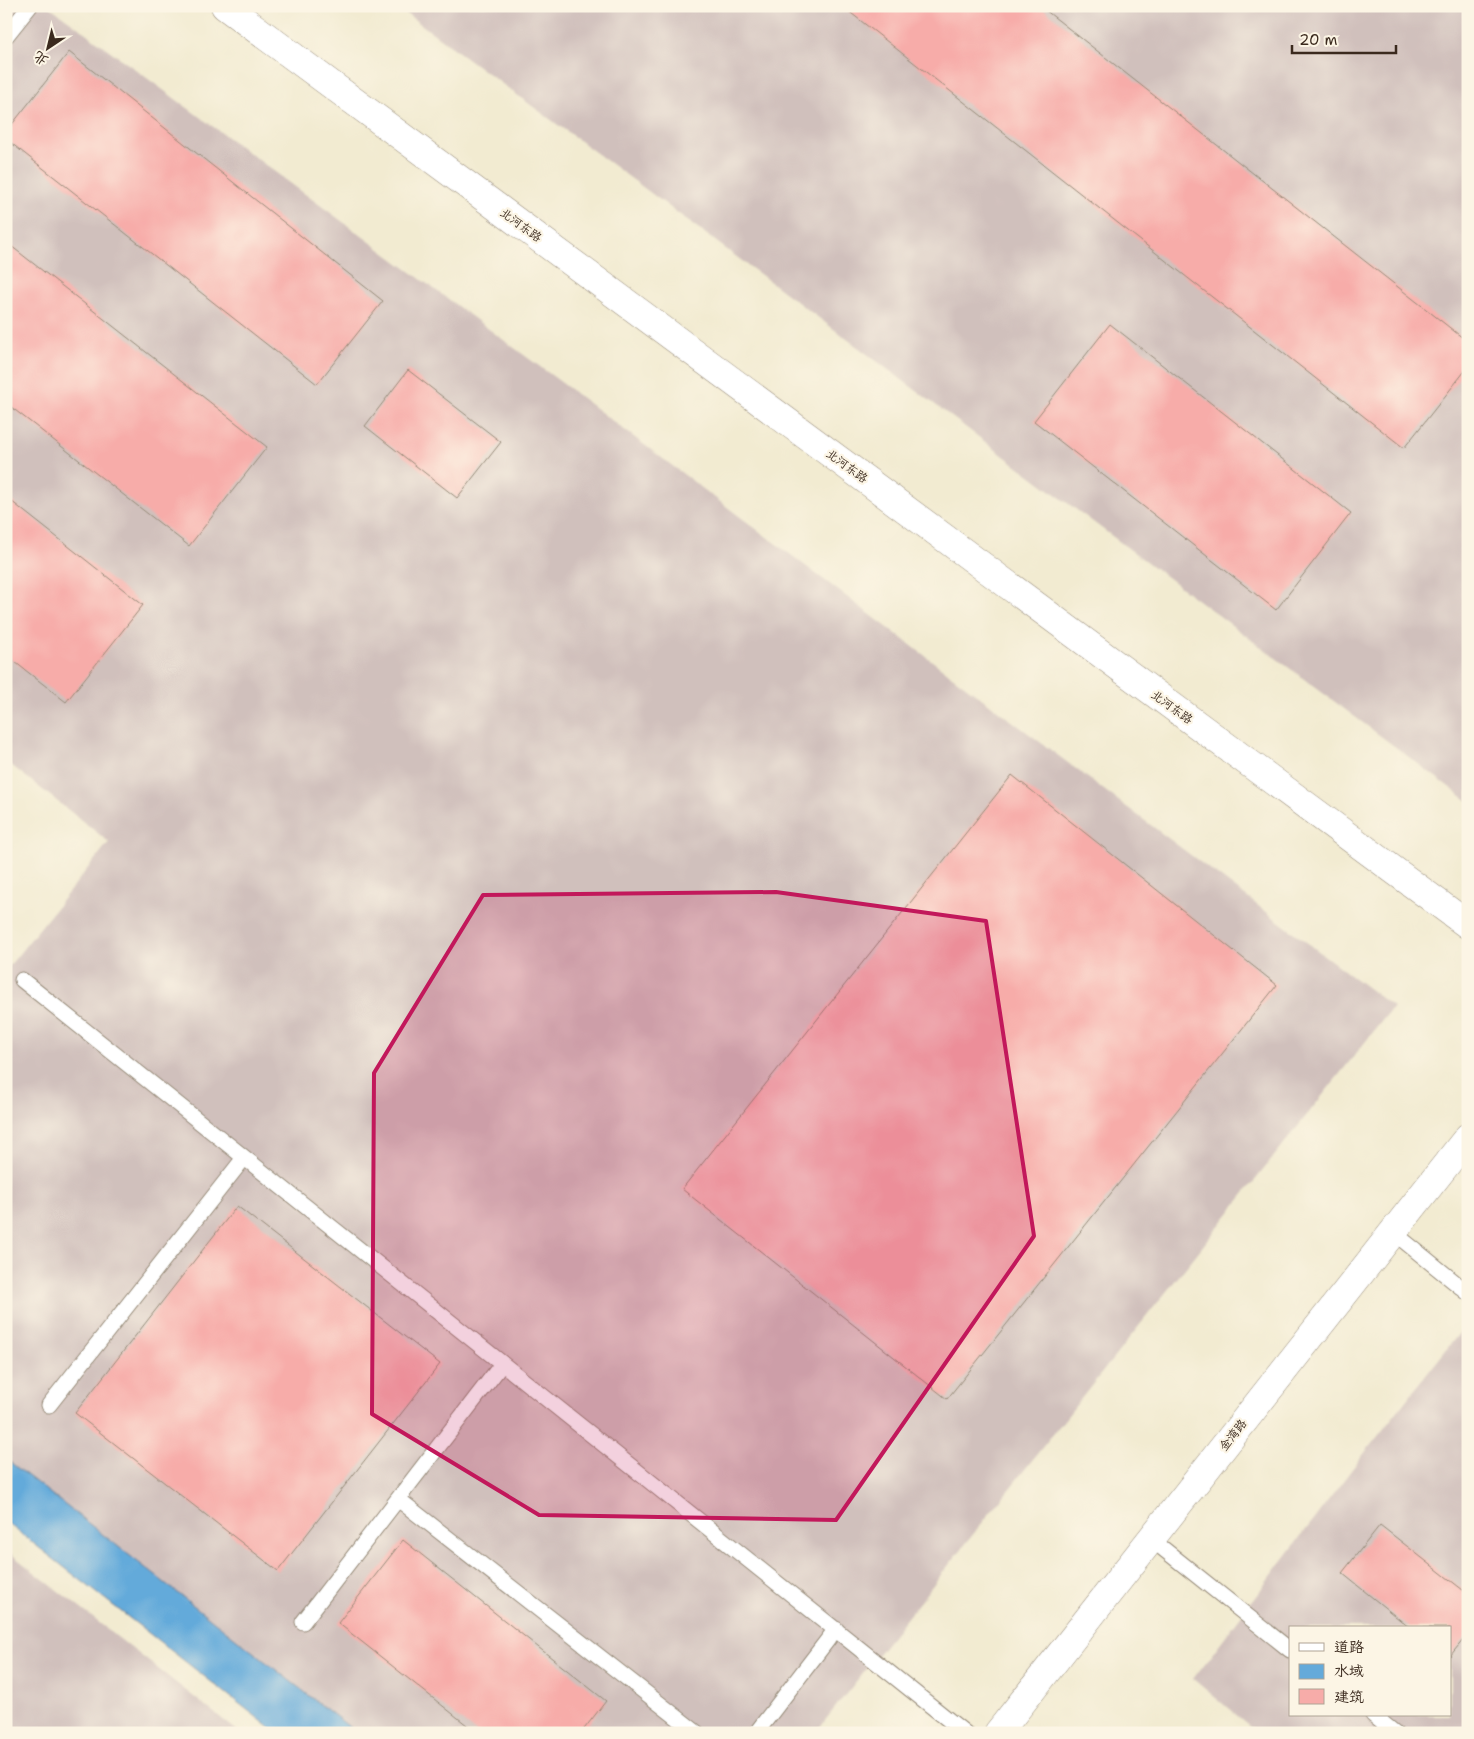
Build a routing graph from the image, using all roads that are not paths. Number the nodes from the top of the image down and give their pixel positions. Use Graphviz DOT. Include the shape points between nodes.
graph roads {
  1 [pos="30,6"];
  2 [pos="225,6"];
  3 [pos="6,36"];
  4 [pos="1468,925"];
  5 [pos="22,980"];
  6 [pos="1468,1137"];
  7 [pos="244,1158"];
  8 [pos="1393,1232"];
  9 [pos="1468,1293"];
  10 [pos="502,1364"];
  11 [pos="49,1405"];
  12 [pos="398,1499"];
  13 [pos="1151,1539"];
  14 [pos="304,1622"];
  15 [pos="836,1629"];
  16 [pos="1289,1649"];
  17 [pos="1374,1716"];
  18 [pos="698,1733"];
  19 [pos="756,1733"];
  20 [pos="965,1733"];
  21 [pos="998,1733"];
  22 [pos="1395,1733"];
  1 -- 3 [label="lane"];
  2 -- 4 [label="street, 北河东路"];
  5 -- 7 [label="lane"];
  6 -- 8 [label="street, 金湾路"];
  7 -- 10 [label="lane"];
  7 -- 11 [label="lane"];
  8 -- 9 [label="lane"];
  8 -- 13 [label="street, 金湾路"];
  10 -- 12 [label="lane"];
  10 -- 15 [label="lane"];
  12 -- 14 [label="lane"];
  12 -- 18 [label="lane"];
  13 -- 16 [label="lane"];
  13 -- 21 [label="street, 金湾路"];
  15 -- 19 [label="lane"];
  15 -- 20 [label="lane"];
  17 -- 22 [label="lane"];
}
